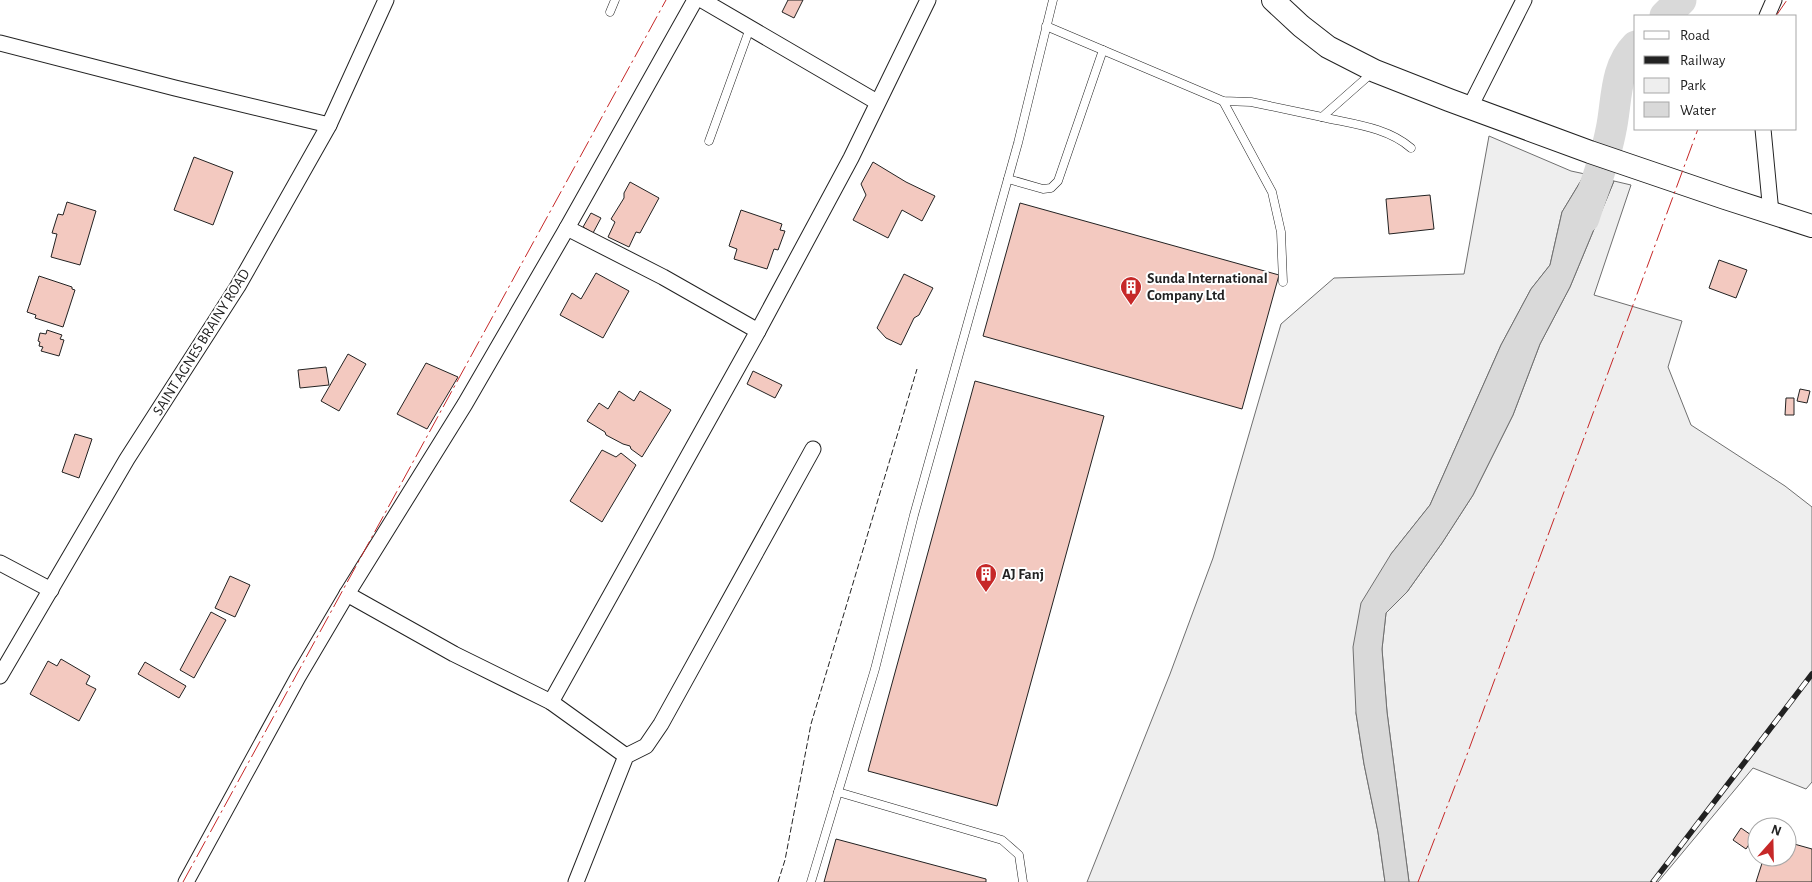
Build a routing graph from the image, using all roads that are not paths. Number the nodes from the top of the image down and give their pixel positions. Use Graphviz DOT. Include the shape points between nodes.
graph roads {
  1 [pos="386,0"];
  2 [pos="615,0"];
  3 [pos="695,0"];
  4 [pos="702,0"];
  5 [pos="928,0"];
  6 [pos="1054,0"];
  7 [pos="1272,0"];
  8 [pos="1524,0"];
  9 [pos="1774,0"];
  10 [pos="610,12"];
  11 [pos="1767,15"];
  12 [pos="1046,26"];
  13 [pos="750,28"];
  14 [pos="0,43"];
  15 [pos="1103,50"];
  16 [pos="1375,71"];
  17 [pos="877,102"];
  18 [pos="1223,102"];
  19 [pos="1470,107"];
  20 [pos="1322,117"];
  21 [pos="328,125"];
  22 [pos="1763,130"];
  23 [pos="710,141"];
  24 [pos="1411,148"];
  25 [pos="1008,179"];
  26 [pos="1771,213"];
  27 [pos="1812,226"];
  28 [pos="567,228"];
  29 [pos="1283,282"];
  30 [pos="758,330"];
  31 [pos="813,449"];
  32 [pos="0,564"];
  33 [pos="51,590"];
  34 [pos="347,594"];
  35 [pos="0,676"];
  36 [pos="551,702"];
  37 [pos="626,756"];
  38 [pos="838,792"];
  39 [pos="186,882"];
  40 [pos="576,882"];
  41 [pos="811,882"];
  42 [pos="1023,882"];
  1 -- 21 [label="street, SAINT AGNES BRAINY ROAD"];
  2 -- 10 [label="lane"];
  3 -- 28 [label="street"];
  4 -- 13 [label="street"];
  5 -- 17 [label="street"];
  6 -- 12 [label="lane"];
  7 -- 16 [label="main road" via="1328,46"];
  8 -- 19 [label="street"];
  9 -- 11 [label="street"];
  12 -- 15 [label="lane"];
  12 -- 25 [label="lane"];
  13 -- 17 [label="street"];
  13 -- 23 [label="lane"];
  14 -- 21 [label="street"];
  15 -- 18 [label="lane"];
  15 -- 25 [label="lane" via="1058,180 1051,188 1043,189"];
  16 -- 19 [label="main road"];
  16 -- 20 [label="lane"];
  17 -- 30 [label="street" via="851,158"];
  18 -- 20 [label="lane" via="1252,102"];
  18 -- 29 [label="lane" via="1272,192 1281,232"];
  19 -- 26 [label="main road" via="1590,152"];
  20 -- 24 [label="lane" via="1386,132"];
  21 -- 33 [label="street, SAINT AGNES BRAINY ROAD" via="238,286 126,459"];
  22 -- 26 [label="street"];
  25 -- 38 [label="lane" via="914,515 875,669"];
  26 -- 27 [label="main road"];
  28 -- 30 [label="street"];
  28 -- 34 [label="street" via="465,404"];
  30 -- 36 [label="street"];
  31 -- 37 [label="street" via="661,724 646,746"];
  32 -- 33 [label="street"];
  33 -- 35 [label="street, SAINT AGNES BRAINY ROAD"];
  34 -- 36 [label="street" via="454,654"];
  34 -- 39 [label="street"];
  36 -- 37 [label="street"];
  37 -- 40 [label="street"];
  38 -- 41 [label="lane"];
  38 -- 42 [label="lane" via="1002,840 1019,855"];
}
